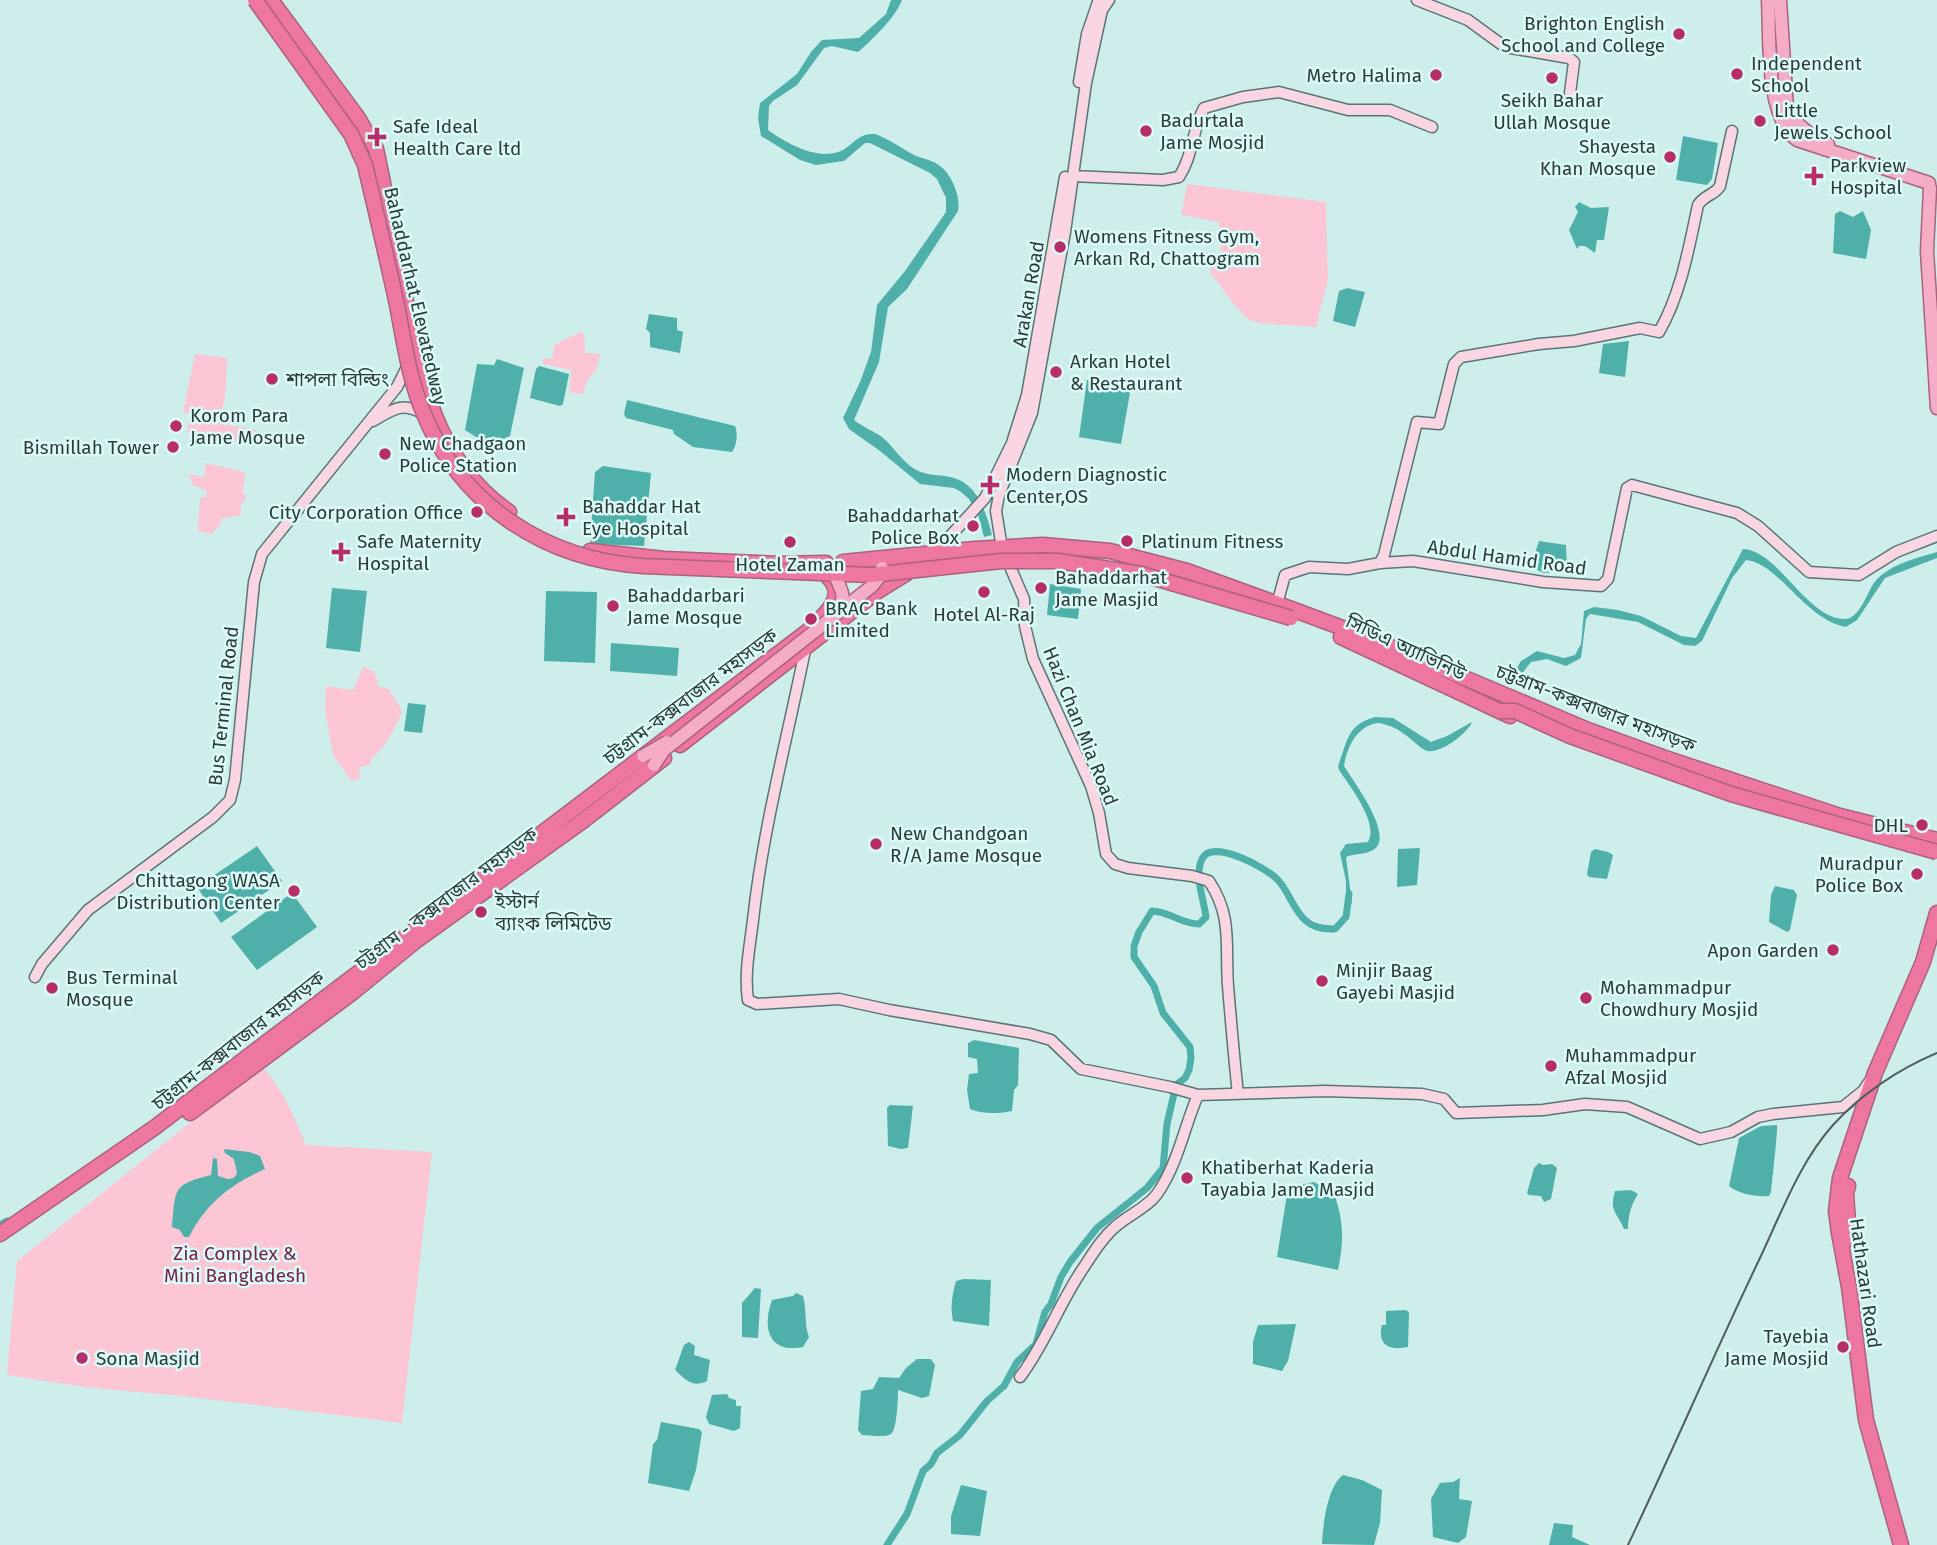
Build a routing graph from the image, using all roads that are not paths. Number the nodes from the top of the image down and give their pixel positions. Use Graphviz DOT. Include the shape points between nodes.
graph roads {
  1 [pos="253,0"];
  2 [pos="263,0"];
  3 [pos="271,0"];
  4 [pos="1100,0"];
  5 [pos="1109,0"];
  6 [pos="1417,0"];
  7 [pos="1768,0"];
  8 [pos="1780,0"];
  9 [pos="1572,102"];
  10 [pos="1788,121"];
  11 [pos="1432,127"];
  12 [pos="1732,131"];
  13 [pos="1072,176"];
  14 [pos="1933,185"];
  15 [pos="1937,316"];
  16 [pos="410,358"];
  17 [pos="1937,408"];
  18 [pos="429,418"];
  19 [pos="361,428"];
  20 [pos="1937,536"];
  21 [pos="1002,548"];
  22 [pos="917,555"];
  23 [pos="1380,563"];
  24 [pos="1008,564"];
  25 [pos="835,570"];
  26 [pos="882,571"];
  27 [pos="907,573"];
  28 [pos="1286,610"];
  29 [pos="1307,620"];
  30 [pos="805,650"];
  31 [pos="1500,711"];
  32 [pos="1565,720"];
  33 [pos="649,761"];
  34 [pos="582,812"];
  35 [pos="1838,822"];
  36 [pos="1937,840"];
  37 [pos="1937,852"];
  38 [pos="1937,913"];
  39 [pos="1937,942"];
  40 [pos="34,977"];
  41 [pos="1875,1073"];
  42 [pos="1238,1094"];
  43 [pos="1198,1095"];
  44 [pos="0,1234"];
  45 [pos="0,1242"];
  46 [pos="1020,1377"];
  47 [pos="1904,1545"];
  1 -- 16 [label="highway, সিডিএ অ্যাভিনিউ" via="359,164"];
  1 -- 25 [label="highway, Bahaddarhat Elevatedway, bridge" via="340,117 359,150 423,412 443,451 474,492 525,532 598,561"];
  2 -- 25 [label="highway, Bahaddarhat Elevatedway, bridge" via="367,148 425,399 456,459 491,499 551,540 606,556"];
  3 -- 25 [label="highway, সিডিএ অ্যাভিনিউ" via="376,149 422,384 434,418 478,484 528,526 601,554"];
  4 -- 22 [label="street, Arakan Road" via="1087,34 1027,395 1012,443 985,498 942,545"];
  5 -- 13 [label="street, Arakan Road" via="1096,35"];
  6 -- 9 [label="street" via="1468,20 1505,47 1569,58 1574,62"];
  7 -- 10 [label="main road" via="1773,92"];
  8 -- 10 [label="main road"];
  10 -- 14 [label="main road" via="1797,140"];
  11 -- 13 [label="street" via="1390,110 1348,110 1279,92 1204,108 1179,177"];
  12 -- 23 [label="street" via="1720,186 1698,205 1680,279 1659,332 1640,328 1461,357 1454,364 1439,424 1417,422"];
  13 -- 21 [label="street, Arakan Road" via="1032,413 996,503"];
  14 -- 15 [label="main road"];
  14 -- 17 [label="main road" via="1927,251"];
  16 -- 18 [label="highway, সিডিএ অ্যাভিনিউ"];
  16 -- 19 [label="street, Bus Terminal Road" via="397,387"];
  18 -- 19 [label="street, Bus Terminal Road" via="402,407"];
  18 -- 25 [label="highway, সিডিএ অ্যাভিনিউ" via="471,487 513,526 566,553 632,566"];
  19 -- 40 [label="street, Bus Terminal Road" via="259,558 230,800 88,910"];
  20 -- 23 [label="street, Abdul Hamid Road" via="1896,552 1859,575 1809,572 1737,513 1632,485 1627,488 1608,579 1601,586 1543,582 1413,561"];
  21 -- 22 [label="highway, সিডিএ অ্যাভিনিউ"];
  21 -- 24 [label="street, Arakan Road"];
  21 -- 28 [label="highway" via="1043,545 1110,551 1187,571"];
  22 -- 25 [label="highway, সিডিএ অ্যাভিনিউ"];
  23 -- 28 [label="street, Abdul Hamid Road" via="1348,569 1309,568 1285,575"];
  24 -- 27 [label="highway, সিডিএ অ্যাভিনিউ"];
  24 -- 28 [label="highway, সিডিএ অ্যাভিনিউ" via="1050,563 1111,571"];
  24 -- 42 [label="street, Hazi Chan Mia Road" via="1024,599 1033,659 1091,786 1106,854 1129,869 1209,881 1220,898 1226,924"];
  25 -- 26 [label="highway, Bahaddarhat Elevatedway, bridge"];
  25 -- 27 [label="highway, সিডিএ অ্যাভিনিউ"];
  25 -- 33 [label="highway, চট্টগ্রাম-কক্সবাজার মহাসড়ক" via="832,608"];
  26 -- 28 [label="highway, Bahaddarhat Elevatedway, bridge" via="1001,561 1065,562 1141,574"];
  26 -- 33 [label="main road, bridge" via="837,615"];
  27 -- 30 [label="highway"];
  28 -- 29 [label="highway, সিডিএ অ্যাভিনিউ"];
  29 -- 31 [label="highway, সিডিএ অ্যাভিনিউ"];
  29 -- 32 [label="highway, চট্টগ্রাম-কক্সবাজার মহাসড়ক" via="1372,639"];
  30 -- 33 [label="highway"];
  30 -- 43 [label="street" via="762,854 745,983 748,1000 757,1004 839,999 1030,1034 1051,1040 1081,1069"];
  31 -- 35 [label="highway, সিডিএ অ্যাভিনিউ" via="1682,783"];
  31 -- 37 [label="highway, bridge" via="1515,711 1731,794"];
  32 -- 35 [label="highway, চট্টগ্রাম-কক্সবাজার মহাসড়ক"];
  32 -- 37 [label="highway, bridge" via="1569,728 1586,737 1694,776"];
  33 -- 34 [label="highway, চট্টগ্রাম-কক্সবাজার মহাসড়ক"];
  34 -- 44 [label="highway, চট্টগ্রাম-কক্সবাজার মহাসড়ক" via="155,1128"];
  34 -- 45 [label="highway, চট্টগ্রাম - কক্সবাজার মহাসড়ক" via="352,993 160,1135"];
  35 -- 36 [label="highway, চট্টগ্রাম-কক্সবাজার মহাসড়ক"];
  35 -- 37 [label="highway, সিডিএ অ্যাভিনিউ"];
  38 -- 41 [label="highway, Hathazari Road" via="1923,962"];
  39 -- 47 [label="highway, Hathazari Road" via="1881,1076 1846,1193 1866,1377"];
  41 -- 42 [label="street" via="1863,1091 1843,1107 1758,1117 1731,1132 1700,1139 1627,1107 1585,1104 1456,1113 1444,1099 1422,1094"];
  41 -- 47 [label="highway, Hathazari Road" via="1840,1178 1836,1211 1866,1420"];
  42 -- 43 [label="street"];
  43 -- 46 [label="street" via="1181,1146 1157,1195 1101,1242"];
}
